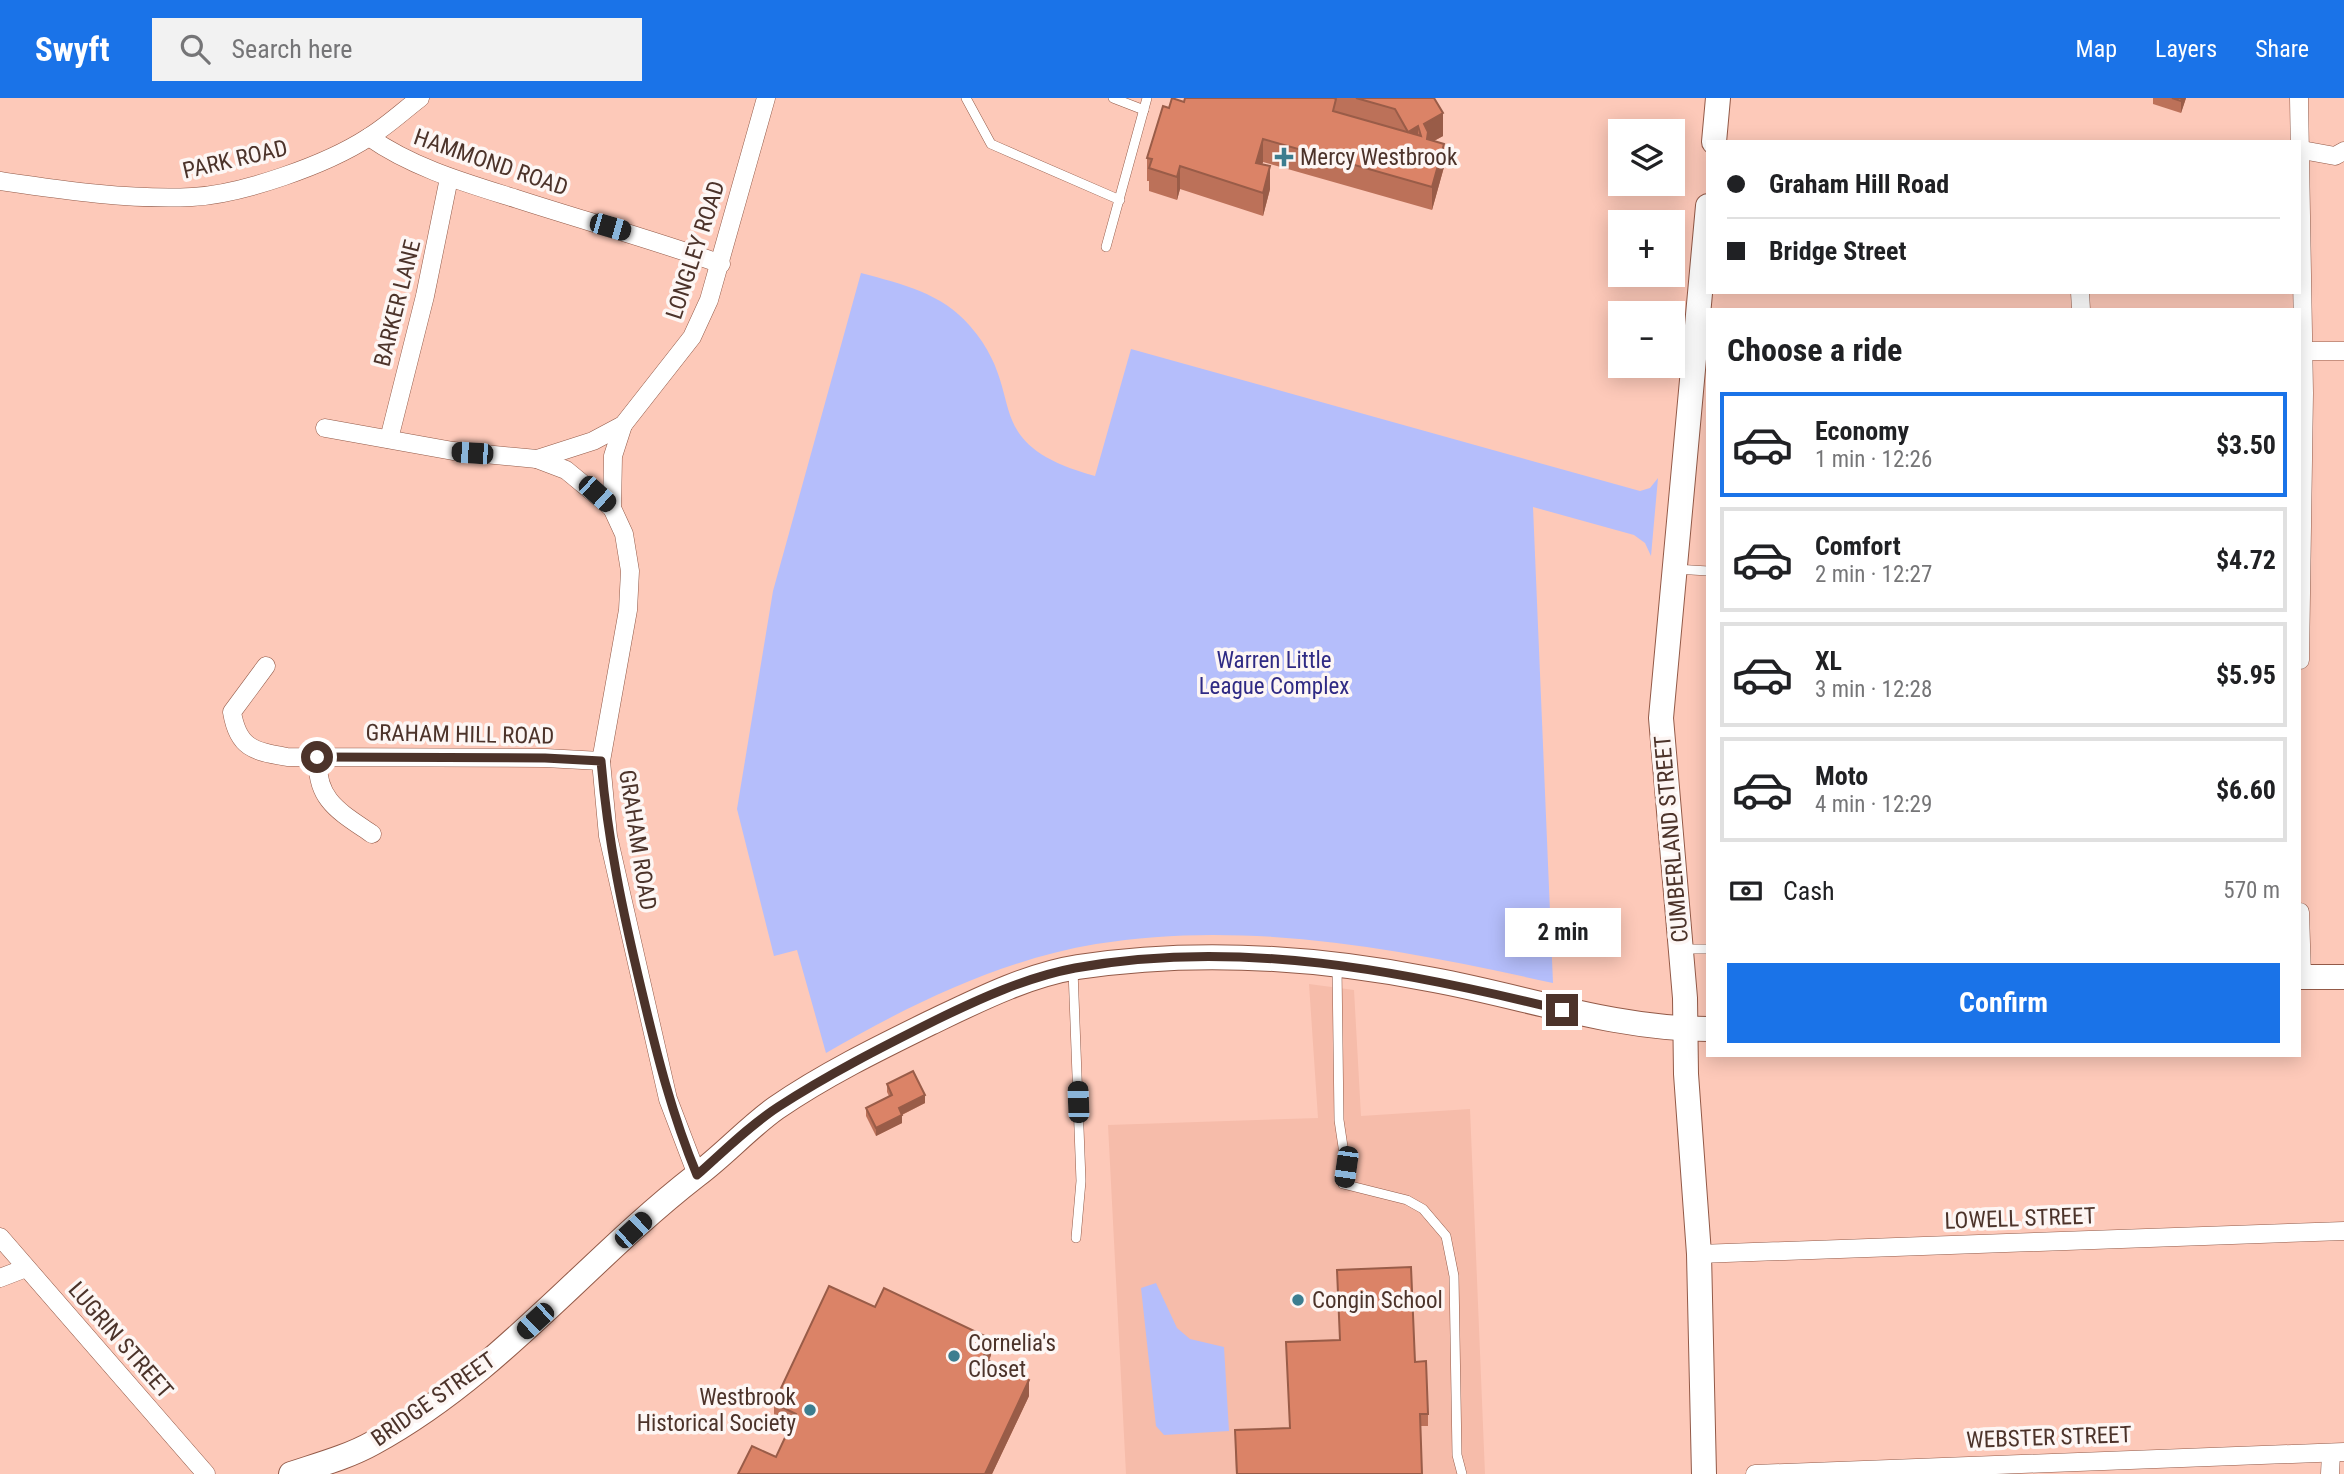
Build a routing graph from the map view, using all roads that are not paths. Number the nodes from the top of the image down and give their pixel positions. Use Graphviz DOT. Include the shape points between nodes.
graph roads {
  1 [pos="420,98"];
  2 [pos="766,98"];
  3 [pos="966,98"];
  4 [pos="1113,98"];
  5 [pos="1147,98"];
  6 [pos="1718,98"];
  7 [pos="2299,98"];
  8 [pos="1144,110"];
  9 [pos="369,137"];
  10 [pos="1714,140"];
  11 [pos="2302,150"];
  12 [pos="2344,151"];
  13 [pos="449,177"];
  14 [pos="0,181"];
  15 [pos="1120,200"];
  16 [pos="1706,227"];
  17 [pos="1106,247"];
  18 [pos="721,264"];
  19 [pos="2301,351"];
  20 [pos="2344,351"];
  21 [pos="623,425"];
  22 [pos="325,428"];
  23 [pos="389,439"];
  24 [pos="537,459"];
  25 [pos="612,508"];
  26 [pos="1674,569"];
  27 [pos="1706,571"];
  28 [pos="2301,602"];
  29 [pos="266,666"];
  30 [pos="317,757"];
  31 [pos="601,761"];
  32 [pos="372,834"];
  33 [pos="1680,949"];
  34 [pos="1706,949"];
  35 [pos="1337,965"];
  36 [pos="1073,968"];
  37 [pos="2344,976"];
  38 [pos="2301,977"];
  39 [pos="1697,1029"];
  40 [pos="697,1175"];
  41 [pos="2344,1231"];
  42 [pos="0,1237"];
  43 [pos="1076,1238"];
  44 [pos="1699,1254"];
  45 [pos="26,1268"];
  46 [pos="0,1278"];
  47 [pos="2337,1452"];
  48 [pos="206,1474"];
  49 [pos="291,1474"];
  50 [pos="1462,1474"];
  51 [pos="1704,1474"];
  52 [pos="1755,1474"];
  53 [pos="2330,1474"];
  1 -- 9 [label="street, PARK ROAD"];
  2 -- 18 [label="street, LONGLEY ROAD"];
  3 -- 15 [label="lane" via="991,144"];
  4 -- 8 [label="lane"];
  5 -- 8 [label="lane"];
  6 -- 10 [label="street"];
  7 -- 11 [label="street"];
  8 -- 15 [label="lane"];
  9 -- 13 [label="street, HAMMOND ROAD" via="393,154"];
  9 -- 14 [label="street, PARK ROAD" via="272,180 196,197 155,198"];
  11 -- 12 [label="street" via="2335,156"];
  11 -- 19 [label="street"];
  13 -- 18 [label="street, HAMMOND ROAD"];
  13 -- 23 [label="street, BARKER LANE"];
  15 -- 17 [label="lane"];
  16 -- 26 [label="street, CUMBERLAND STREET"];
  18 -- 21 [label="street, LONGLEY ROAD" via="691,337"];
  19 -- 20 [label="street"];
  19 -- 28 [label="street"];
  21 -- 24 [label="street, LONGLEY ROAD" via="593,441"];
  21 -- 25 [label="street, GRAHAM ROAD" via="613,456"];
  22 -- 23 [label="street, LONGLEY ROAD"];
  23 -- 24 [label="street, LONGLEY ROAD" via="453,452"];
  24 -- 25 [label="street, GRAHAM ROAD" via="574,475"];
  25 -- 31 [label="street, GRAHAM ROAD" via="624,534 628,610"];
  26 -- 27 [label="lane"];
  26 -- 33 [label="street, CUMBERLAND STREET" via="1661,718"];
  29 -- 30 [label="street, GRAHAM HILL ROAD" via="232,712 236,734 268,754"];
  30 -- 31 [label="street, GRAHAM HILL ROAD"];
  30 -- 32 [label="street" via="316,778 323,795"];
  31 -- 40 [label="street, GRAHAM ROAD" via="608,836 625,919 668,1099"];
  33 -- 34 [label="lane"];
  33 -- 39 [label="street, CUMBERLAND STREET"];
  35 -- 36 [label="street, BRIDGE STREET" via="1205,957"];
  35 -- 39 [label="street, BRIDGE STREET" via="1436,980 1586,1016"];
  35 -- 50 [label="lane" via="1343,1184 1407,1200 1423,1209 1446,1236 1454,1276 1457,1455"];
  36 -- 40 [label="street, BRIDGE STREET" via="994,994 857,1059 776,1108"];
  36 -- 43 [label="lane" via="1081,1181"];
  37 -- 38 [label="street"];
  39 -- 44 [label="street, CUMBERLAND STREET"];
  40 -- 49 [label="street, BRIDGE STREET" via="449,1394 370,1445"];
  41 -- 44 [label="street, LOWELL STREET"];
  42 -- 45 [label="street, LUGRIN STREET"];
  44 -- 51 [label="street, CUMBERLAND STREET"];
  45 -- 46 [label="street"];
  45 -- 48 [label="street, LUGRIN STREET"];
  47 -- 52 [label="street, WEBSTER STREET"];
  47 -- 53 [label="street"];
}
